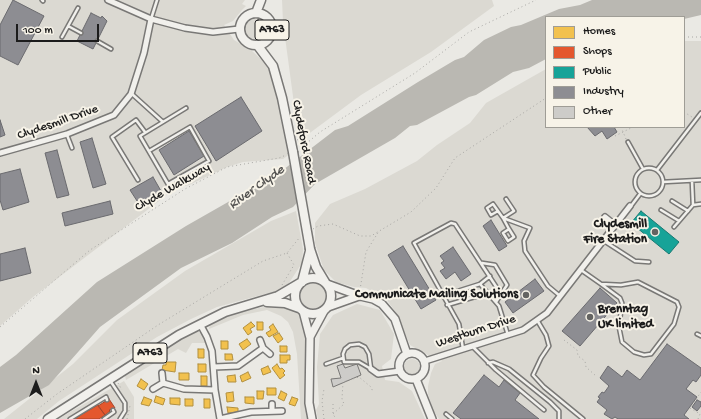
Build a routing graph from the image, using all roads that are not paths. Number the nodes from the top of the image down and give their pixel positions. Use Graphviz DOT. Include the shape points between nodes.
graph roads {
  1 [pos="108,0"];
  2 [pos="157,0"];
  3 [pos="261,0"];
  4 [pos="78,8"];
  5 [pos="256,13"];
  6 [pos="151,19"];
  7 [pos="68,26"];
  8 [pos="239,29"];
  9 [pos="81,33"];
  10 [pos="62,37"];
  11 [pos="97,41"];
  12 [pos="258,46"];
  13 [pos="111,48"];
  14 [pos="131,94"];
  15 [pos="186,108"];
  16 [pos="701,113"];
  17 [pos="163,122"];
  18 [pos="145,132"];
  19 [pos="67,134"];
  20 [pos="628,142"];
  21 [pos="72,148"];
  22 [pos="149,151"];
  23 [pos="0,153"];
  24 [pos="643,169"];
  25 [pos="657,170"];
  26 [pos="138,180"];
  27 [pos="701,180"];
  28 [pos="692,181"];
  29 [pos="664,182"];
  30 [pos="640,194"];
  31 [pos="506,199"];
  32 [pos="672,201"];
  33 [pos="701,204"];
  34 [pos="693,205"];
  35 [pos="630,206"];
  36 [pos="661,210"];
  37 [pos="498,211"];
  38 [pos="688,211"];
  39 [pos="605,217"];
  40 [pos="502,218"];
  41 [pos="679,221"];
  42 [pos="615,225"];
  43 [pos="674,228"];
  44 [pos="509,229"];
  45 [pos="603,241"];
  46 [pos="310,249"];
  47 [pos="649,262"];
  48 [pos="482,263"];
  49 [pos="581,270"];
  50 [pos="490,276"];
  51 [pos="301,283"];
  52 [pos="326,283"];
  53 [pos="480,284"];
  54 [pos="602,284"];
  55 [pos="488,293"];
  56 [pos="501,294"];
  57 [pos="360,296"];
  58 [pos="442,296"];
  59 [pos="560,297"];
  60 [pos="496,302"];
  61 [pos="260,303"];
  62 [pos="447,305"];
  63 [pos="326,309"];
  64 [pos="301,310"];
  65 [pos="537,320"];
  66 [pos="200,324"];
  67 [pos="697,334"];
  68 [pos="508,335"];
  69 [pos="701,336"];
  70 [pos="310,338"];
  71 [pos="260,340"];
  72 [pos="472,346"];
  73 [pos="263,348"];
  74 [pos="463,349"];
  75 [pos="270,354"];
  76 [pos="408,354"];
  77 [pos="343,358"];
  78 [pos="425,361"];
  79 [pos="488,363"];
  80 [pos="326,364"];
  81 [pos="214,367"];
  82 [pos="371,369"];
  83 [pos="400,372"];
  84 [pos="162,373"];
  85 [pos="416,379"];
  86 [pos="110,380"];
  87 [pos="164,383"];
  88 [pos="153,389"];
  89 [pos="215,390"];
  90 [pos="107,400"];
  91 [pos="272,404"];
  92 [pos="113,410"];
  93 [pos="544,410"];
  94 [pos="282,411"];
  95 [pos="272,412"];
  96 [pos="446,414"];
  97 [pos="104,418"];
  98 [pos="48,419"];
  99 [pos="70,419"];
  100 [pos="120,419"];
  101 [pos="220,419"];
  102 [pos="312,419"];
  103 [pos="432,419"];
  104 [pos="452,419"];
  105 [pos="559,419"];
  106 [pos="583,419"];
  1 -- 6 [label="street"];
  2 -- 6 [label="lane"];
  3 -- 5 [label="main road, A763"];
  4 -- 7 [label="lane"];
  5 -- 8 [label="main road, A763" via="251,13 243,19"];
  5 -- 12 [label="main road, A763" via="262,14 270,21 272,32 267,41"];
  6 -- 8 [label="street" via="213,32"];
  6 -- 14 [label="street, Clydesmill Drive"];
  7 -- 9 [label="lane"];
  7 -- 10 [label="lane"];
  8 -- 12 [label="main road, Clydeford Road / A763" via="243,39"];
  11 -- 13 [label="lane"];
  12 -- 46 [label="main road, Clydeford Road / A763, bridge" via="273,66 282,98"];
  14 -- 17 [label="lane"];
  14 -- 19 [label="street, Clydesmill Drive" via="114,115"];
  15 -- 17 [label="lane"];
  16 -- 25 [label="lane"];
  17 -- 18 [label="lane"];
  18 -- 22 [label="lane" via="140,136"];
  18 -- 26 [label="lane" via="136,120 112,138"];
  19 -- 21 [label="lane"];
  19 -- 23 [label="street, Clydesmill Drive"];
  20 -- 24 [label="lane"];
  22 -- 22 [label="lane" via="168,184 209,161 190,127"];
  24 -- 25 [label="lane"];
  24 -- 30 [label="lane" via="635,181"];
  25 -- 29 [label="lane"];
  27 -- 28 [label="lane"];
  28 -- 29 [label="lane"];
  28 -- 34 [label="lane"];
  29 -- 30 [label="lane" via="661,191 653,196"];
  30 -- 35 [label="lane, Westburn Drive"];
  31 -- 40 [label="lane" via="514,211"];
  32 -- 38 [label="lane"];
  33 -- 34 [label="lane"];
  34 -- 38 [label="lane"];
  35 -- 42 [label="street, Westburn Drive"];
  36 -- 41 [label="lane"];
  37 -- 37 [label="lane" via="491,215 487,208 493,204"];
  37 -- 40 [label="lane"];
  38 -- 41 [label="lane"];
  39 -- 42 [label="street"];
  40 -- 44 [label="lane"];
  40 -- 59 [label="lane" via="530,228 524,241 525,251 548,286"];
  41 -- 43 [label="lane"];
  42 -- 45 [label="street, Westburn Drive"];
  44 -- 44 [label="lane" via="514,237 508,241 503,233"];
  45 -- 47 [label="lane" via="635,261"];
  45 -- 49 [label="street, Westburn Drive"];
  46 -- 51 [label="main road, Clydeford Road / A763"];
  46 -- 52 [label="main road, Clydeford Road / A763" via="316,267"];
  48 -- 50 [label="lane"];
  48 -- 56 [label="lane" via="495,265 507,285"];
  48 -- 58 [label="lane" via="455,224 450,223 414,244"];
  49 -- 54 [label="lane"];
  49 -- 59 [label="street, Westburn Drive"];
  50 -- 53 [label="lane"];
  50 -- 56 [label="lane"];
  51 -- 52 [label="main road" via="310,278"];
  51 -- 61 [label="main road, A763"];
  51 -- 64 [label="main road" via="294,294"];
  52 -- 57 [label="street"];
  52 -- 63 [label="main road" via="332,295"];
  53 -- 55 [label="lane"];
  53 -- 58 [label="lane"];
  54 -- 54 [label="lane" via="620,298 622,303 622,342 634,352 651,354 674,324 677,302 638,282 626,285"];
  55 -- 60 [label="lane"];
  55 -- 62 [label="lane"];
  56 -- 60 [label="lane"];
  57 -- 63 [label="street"];
  57 -- 76 [label="street" via="373,299 391,312"];
  58 -- 62 [label="lane"];
  59 -- 65 [label="street, Westburn Drive" via="547,313"];
  60 -- 68 [label="lane"];
  61 -- 64 [label="main road, A763" via="284,303"];
  61 -- 66 [label="main road, A763" via="225,312"];
  62 -- 74 [label="lane" via="459,324"];
  63 -- 64 [label="main road" via="312,315"];
  63 -- 70 [label="street"];
  64 -- 70 [label="street"];
  65 -- 68 [label="street, Westburn Drive" via="523,330"];
  65 -- 106 [label="lane" via="549,346 540,358 533,375"];
  66 -- 81 [label="street" via="212,351"];
  66 -- 86 [label="main road, A763"];
  67 -- 69 [label="lane"];
  68 -- 72 [label="street, Westburn Drive"];
  70 -- 102 [label="street" via="309,403"];
  71 -- 73 [label="street"];
  72 -- 74 [label="street, Westburn Drive"];
  72 -- 79 [label="lane"];
  73 -- 75 [label="street"];
  73 -- 81 [label="street" via="238,366"];
  74 -- 78 [label="street, Westburn Drive"];
  76 -- 78 [label="street" via="416,354"];
  76 -- 83 [label="street" via="399,363"];
  77 -- 80 [label="lane"];
  77 -- 82 [label="lane" via="344,362 359,362"];
  77 -- 82 [label="lane" via="345,349 350,345 359,344 365,347 369,354"];
  78 -- 85 [label="street" via="425,370"];
  79 -- 93 [label="lane"];
  79 -- 105 [label="lane" via="493,362 509,369 550,402 559,411"];
  81 -- 89 [label="street"];
  82 -- 83 [label="street" via="378,374"];
  83 -- 85 [label="street" via="408,379"];
  84 -- 87 [label="street"];
  85 -- 103 [label="street"];
  86 -- 98 [label="main road, A763"];
  86 -- 100 [label="lane" via="125,403 125,411"];
  87 -- 88 [label="street"];
  87 -- 89 [label="street" via="184,389"];
  89 -- 101 [label="street"];
  90 -- 99 [label="lane" via="106,397"];
  91 -- 95 [label="street"];
  92 -- 97 [label="lane" via="114,412"];
  94 -- 95 [label="street"];
  95 -- 101 [label="street" via="251,412"];
  96 -- 104 [label="lane"];
}
